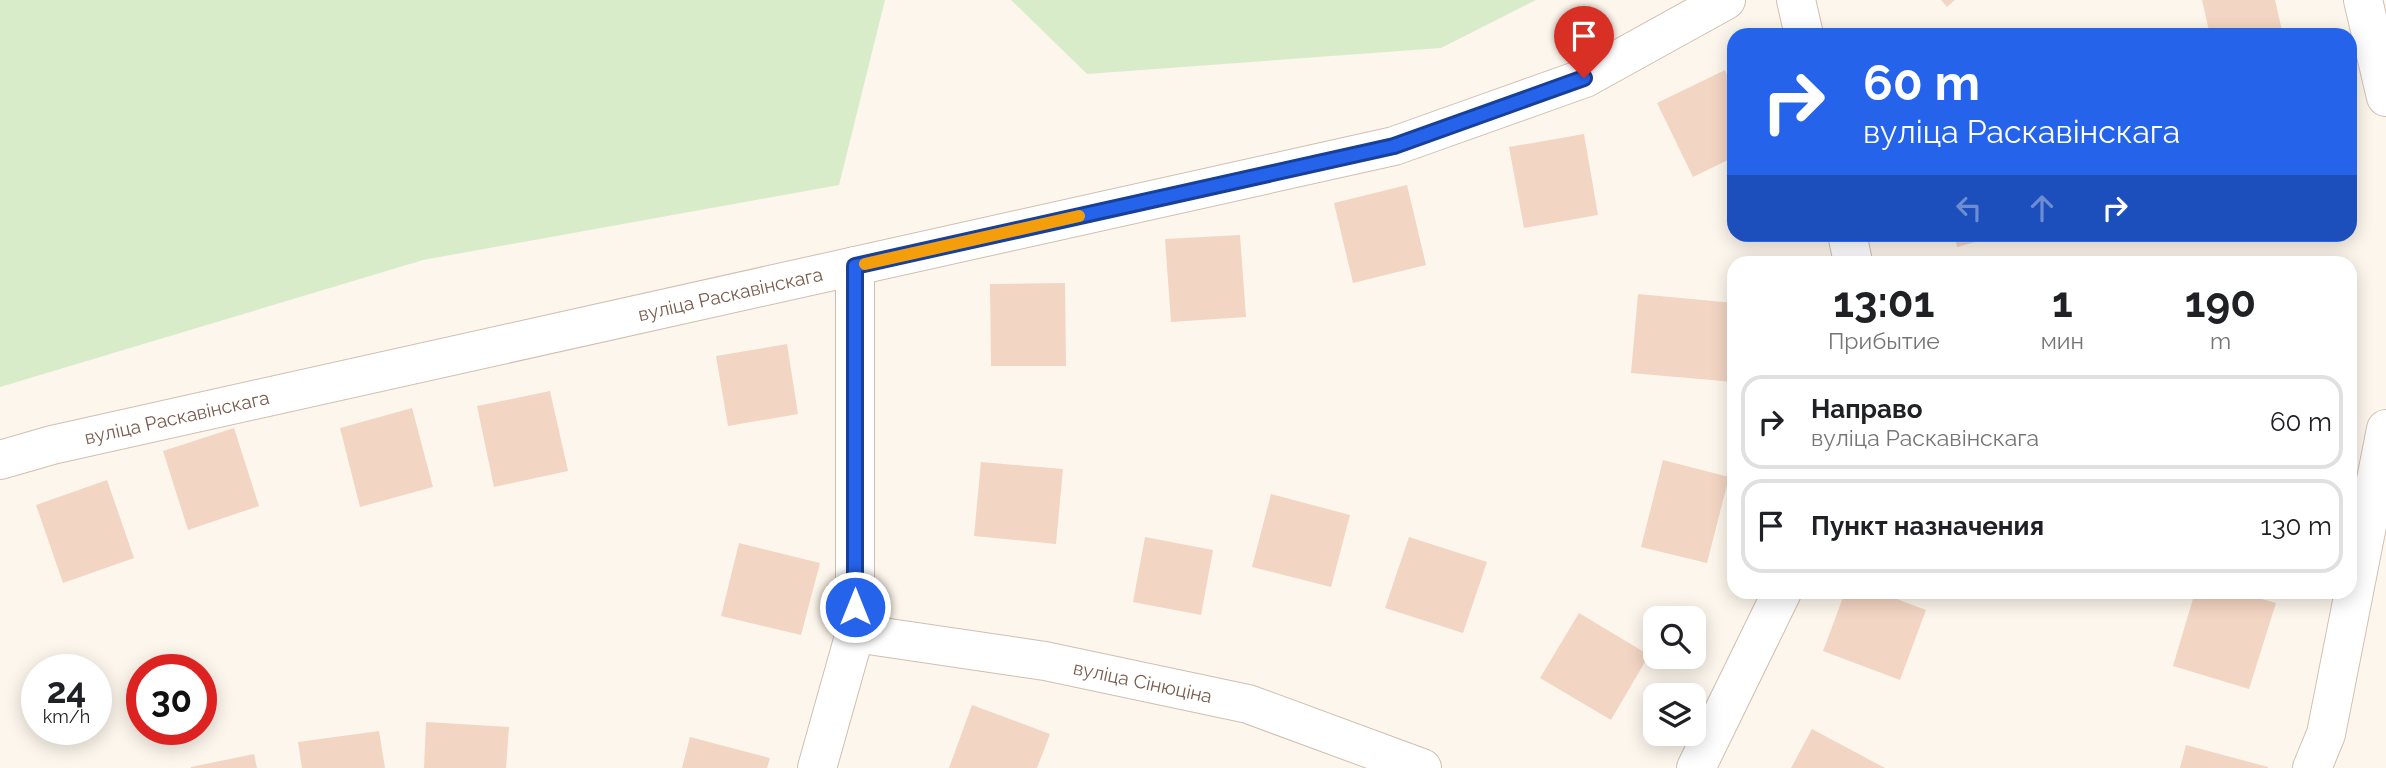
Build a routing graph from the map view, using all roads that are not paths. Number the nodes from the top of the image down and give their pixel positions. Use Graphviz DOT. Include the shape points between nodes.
graph roads {
  1 [pos="1726,0"];
  2 [pos="1796,0"];
  3 [pos="2363,0"];
  4 [pos="1802,28"];
  5 [pos="2386,97"];
  6 [pos="855,266"];
  7 [pos="2386,429"];
  8 [pos="0,460"];
  9 [pos="2357,576"];
  10 [pos="1779,599"];
  11 [pos="2353,599"];
  12 [pos="855,633"];
  13 [pos="817,768"];
  14 [pos="1422,768"];
  15 [pos="1696,768"];
  16 [pos="2312,768"];
  1 -- 6 [label="street, вуліца Раскавінскага" via="1584,78 1394,146"];
  2 -- 4 [label="street"];
  3 -- 5 [label="street"];
  6 -- 8 [label="street, вуліца Раскавінскага"];
  6 -- 12 [label="street"];
  7 -- 9 [label="street"];
  10 -- 15 [label="street"];
  11 -- 16 [label="street" via="2326,734"];
  12 -- 13 [label="street"];
  12 -- 14 [label="street, вуліца Сінюціна" via="1045,661 1248,704"];
}
